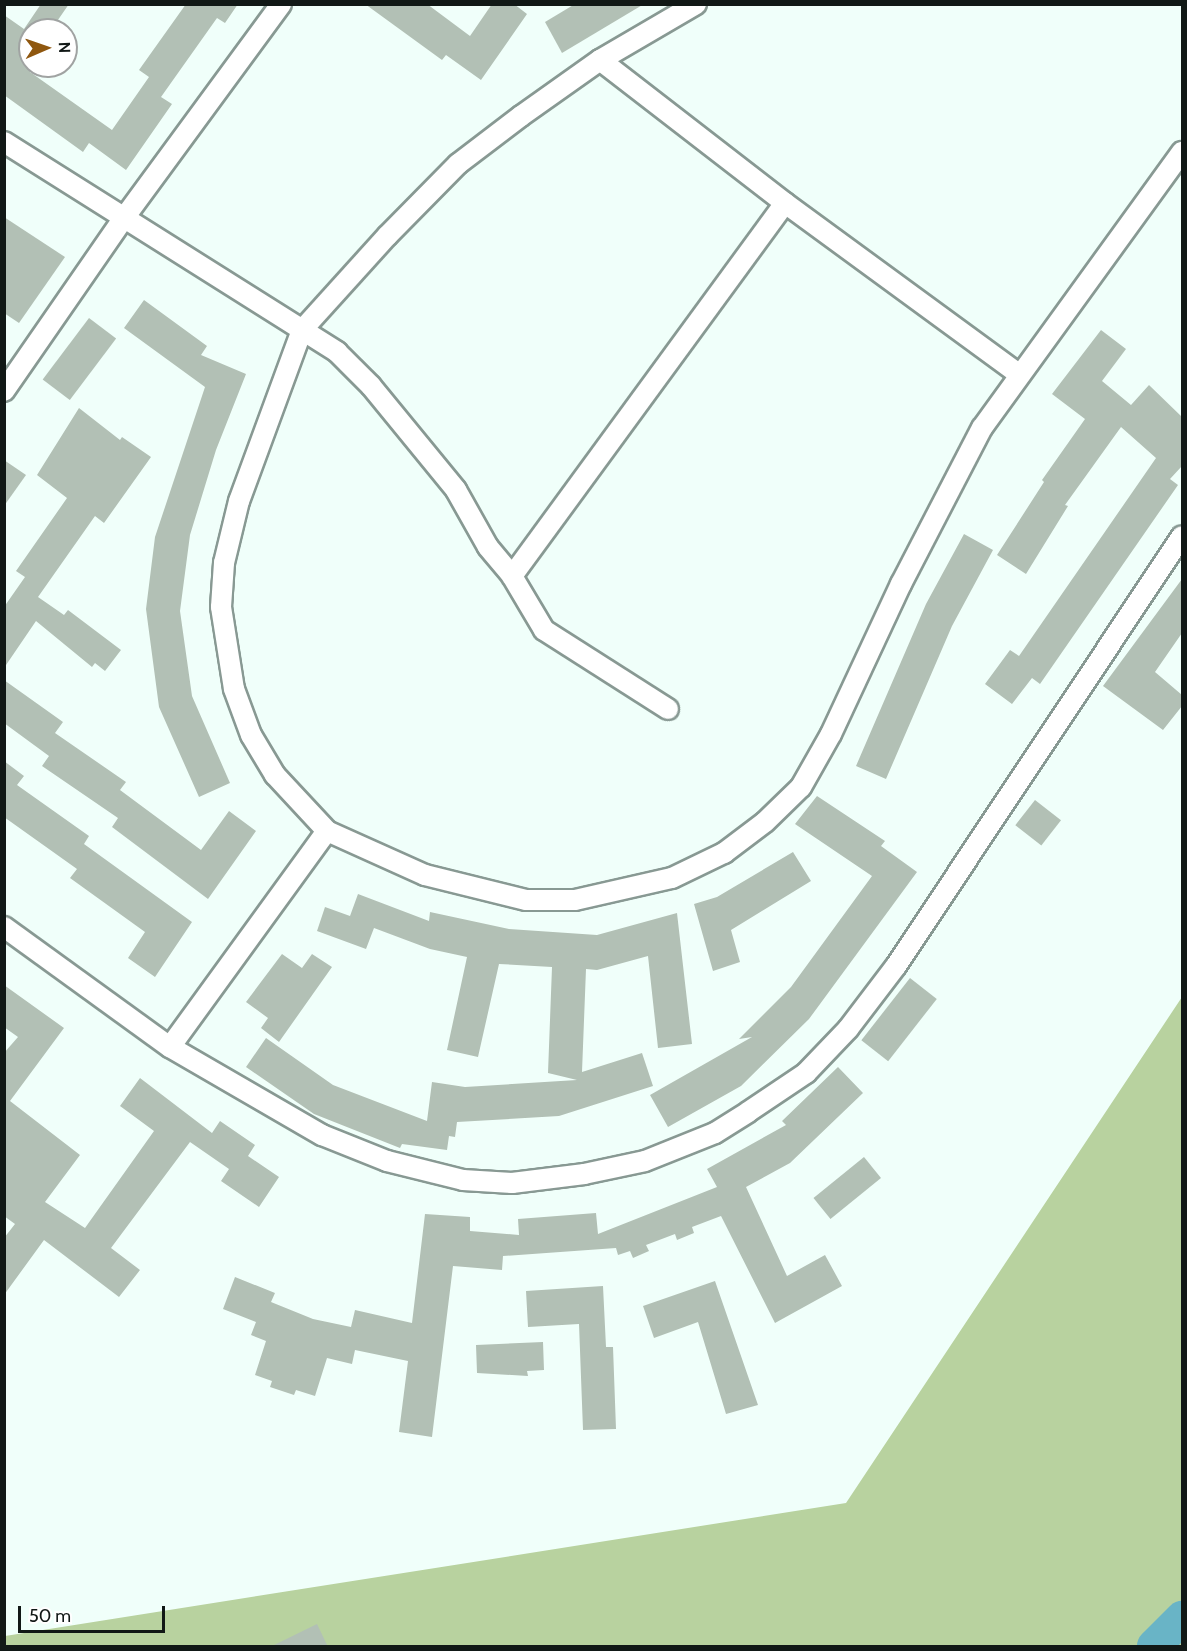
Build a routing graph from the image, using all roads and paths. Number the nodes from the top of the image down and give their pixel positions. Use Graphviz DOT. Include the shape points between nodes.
graph roads {
  1 [pos="281,4"];
  2 [pos="696,4"];
  3 [pos="600,60"];
  4 [pos="4,142"];
  5 [pos="1182,152"];
  6 [pos="785,203"];
  7 [pos="124,218"];
  8 [pos="302,330"];
  9 [pos="1019,374"];
  10 [pos="4,391"];
  11 [pos="1182,536"];
  12 [pos="512,576"];
  13 [pos="668,709"];
  14 [pos="327,831"];
  15 [pos="4,927"];
  16 [pos="170,1047"];
  1 -- 7 [label="street"];
  2 -- 3 [label="street"];
  3 -- 6 [label="street"];
  3 -- 8 [label="street" via="458,164"];
  4 -- 7 [label="street"];
  5 -- 9 [label="street"];
  6 -- 9 [label="street"];
  6 -- 12 [label="street"];
  7 -- 8 [label="street"];
  7 -- 10 [label="street"];
  8 -- 12 [label="street" via="337,352 371,386 456,490 488,547"];
  8 -- 14 [label="street" via="239,501 224,563 221,607 231,678 250,735 275,775"];
  9 -- 14 [label="street" via="982,428 801,787 724,853 672,878 623,891 575,900 526,900 425,875"];
  11 -- 16 [label="street" via="896,966 848,1029 806,1073 715,1133 645,1161 584,1174 512,1183 463,1179 387,1161 322,1135"];
  12 -- 13 [label="street" via="529,612 544,630"];
  14 -- 16 [label="street"];
  15 -- 16 [label="street"];
}
